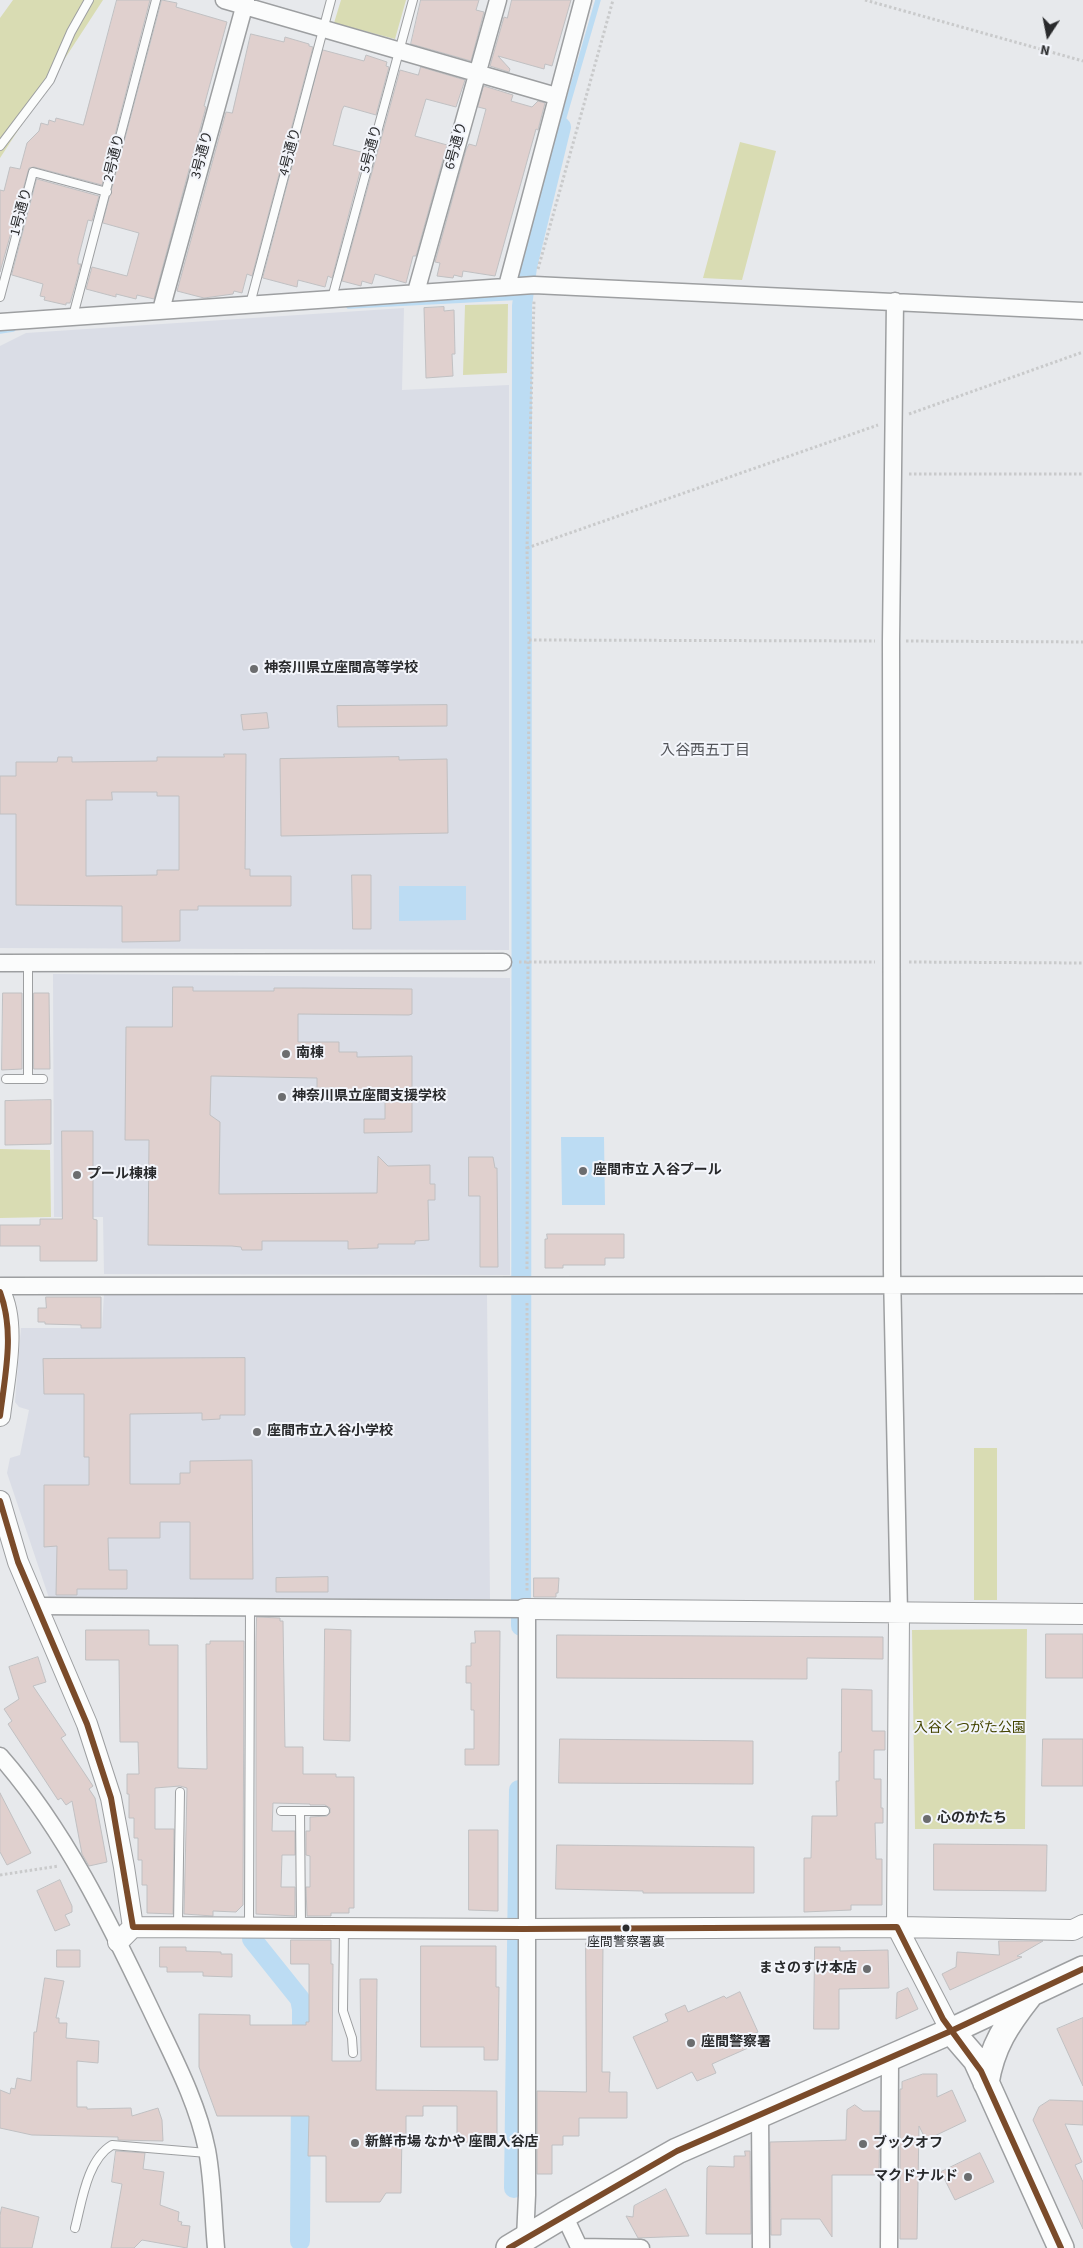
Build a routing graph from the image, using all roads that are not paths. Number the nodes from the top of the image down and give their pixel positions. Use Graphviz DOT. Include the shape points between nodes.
graph roads {
  1 [pos="89,0"];
  2 [pos="156,0"];
  3 [pos="224,0"];
  4 [pos="331,0"];
  5 [pos="413,0"];
  6 [pos="498,0"];
  7 [pos="583,0"];
  8 [pos="245,3"];
  9 [pos="324,29"];
  10 [pos="399,50"];
  11 [pos="478,73"];
  12 [pos="556,96"];
  13 [pos="0,146"];
  14 [pos="107,192"];
  15 [pos="509,286"];
  16 [pos="416,292"];
  17 [pos="0,296"];
  18 [pos="332,298"];
  19 [pos="894,301"];
  20 [pos="250,304"];
  21 [pos="161,310"];
  22 [pos="1083,311"];
  23 [pos="72,316"];
  24 [pos="0,322"];
  25 [pos="28,962"];
  26 [pos="504,962"];
  27 [pos="0,963"];
  28 [pos="6,1079"];
  29 [pos="28,1079"];
  30 [pos="43,1080"];
  31 [pos="892,1285"];
  32 [pos="1083,1285"];
  33 [pos="0,1286"];
  34 [pos="0,1292"];
  35 [pos="0,1416"];
  36 [pos="0,1501"];
  37 [pos="6,1549"];
  38 [pos="36,1606"];
  39 [pos="250,1607"];
  40 [pos="519,1609"];
  41 [pos="898,1614"];
  42 [pos="1083,1614"];
  43 [pos="0,1756"];
  44 [pos="180,1792"];
  45 [pos="281,1811"];
  46 [pos="300,1811"];
  47 [pos="324,1811"];
  48 [pos="1083,1925"];
  49 [pos="133,1927"];
  50 [pos="178,1928"];
  51 [pos="249,1928"];
  52 [pos="301,1928"];
  53 [pos="344,1928"];
  54 [pos="897,1928"];
  55 [pos="525,1929"];
  56 [pos="118,1942"];
  57 [pos="1083,1969"];
  58 [pos="1032,1992"];
  59 [pos="951,2032"];
  60 [pos="353,2053"];
  61 [pos="890,2057"];
  62 [pos="986,2083"];
  63 [pos="760,2114"];
  64 [pos="207,2153"];
  65 [pos="564,2215"];
  66 [pos="75,2228"];
  67 [pos="513,2246"];
  68 [pos="216,2248"];
  69 [pos="641,2248"];
  70 [pos="760,2248"];
  71 [pos="889,2248"];
  72 [pos="1061,2248"];
  1 -- 13 [label="lane" via="50,80"];
  2 -- 14 [label="lane, 2号通り"];
  3 -- 8 [label="street"];
  4 -- 9 [label="lane, 4号通り"];
  5 -- 10 [label="lane, 5号通り"];
  6 -- 11 [label="street, 6号通り"];
  7 -- 12 [label="street"];
  8 -- 9 [label="street"];
  8 -- 21 [label="street, 3号通り"];
  9 -- 10 [label="street"];
  9 -- 20 [label="lane, 4号通り"];
  10 -- 11 [label="street"];
  10 -- 18 [label="lane, 5号通り"];
  11 -- 12 [label="street"];
  11 -- 16 [label="street, 6号通り"];
  12 -- 15 [label="street"];
  14 -- 17 [label="lane, 1号通り" via="33,172"];
  14 -- 23 [label="lane, 2号通り"];
  15 -- 16 [label="street"];
  15 -- 19 [label="street"];
  16 -- 18 [label="street"];
  18 -- 20 [label="street"];
  19 -- 22 [label="street"];
  19 -- 31 [label="street"];
  20 -- 21 [label="street"];
  21 -- 23 [label="street"];
  23 -- 24 [label="street"];
  25 -- 26 [label="street"];
  25 -- 27 [label="street"];
  25 -- 29 [label="lane"];
  28 -- 29 [label="lane"];
  29 -- 30 [label="lane"];
  31 -- 32 [label="street"];
  31 -- 33 [label="street"];
  31 -- 41 [label="street"];
  34 -- 35 [label="street" via="8,1331"];
  36 -- 37 [label="street"];
  37 -- 38 [label="street"];
  38 -- 39 [label="street"];
  38 -- 49 [label="street" via="87,1724 111,1798"];
  39 -- 40 [label="street"];
  39 -- 51 [label="lane"];
  40 -- 41 [label="street"];
  40 -- 55 [label="street"];
  41 -- 42 [label="street"];
  41 -- 54 [label="street"];
  43 -- 56 [label="street" via="58,1834"];
  44 -- 50 [label="lane"];
  45 -- 46 [label="lane"];
  46 -- 47 [label="lane"];
  46 -- 52 [label="lane"];
  48 -- 54 [label="street" via="1073,1930"];
  49 -- 50 [label="street"];
  49 -- 56 [label="street"];
  50 -- 51 [label="street"];
  51 -- 52 [label="street"];
  52 -- 53 [label="street"];
  53 -- 55 [label="street"];
  53 -- 60 [label="lane" via="343,2011 352,2038"];
  54 -- 55 [label="street"];
  54 -- 59 [label="street"];
  55 -- 67 [label="street" via="527,2194"];
  56 -- 64 [label="street" via="179,2069 197,2115"];
  57 -- 58 [label="main road"];
  58 -- 59 [label="main road"];
  58 -- 62 [label="main road" via="1001,2034"];
  59 -- 61 [label="main road"];
  59 -- 62 [label="main road" via="976,2060"];
  61 -- 63 [label="main road"];
  61 -- 71 [label="street"];
  62 -- 72 [label="main road"];
  63 -- 65 [label="main road" via="677,2151"];
  63 -- 70 [label="street"];
  64 -- 66 [label="lane" via="112,2145 102,2150 86,2188"];
  64 -- 68 [label="street"];
  65 -- 67 [label="main road"];
  65 -- 69 [label="street" via="579,2247"];
}
